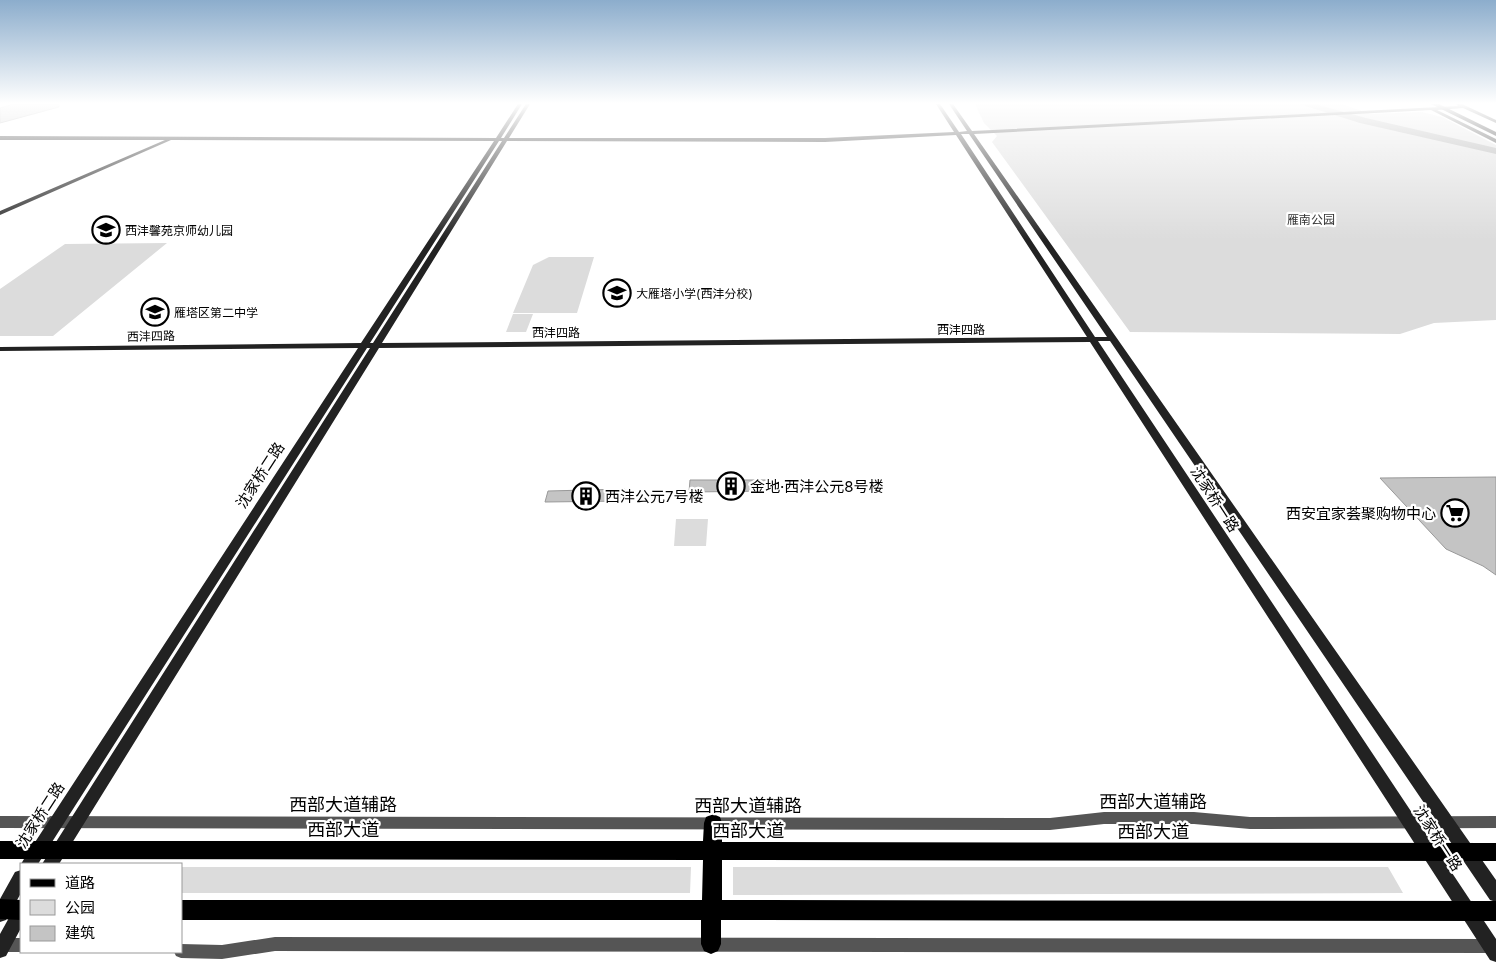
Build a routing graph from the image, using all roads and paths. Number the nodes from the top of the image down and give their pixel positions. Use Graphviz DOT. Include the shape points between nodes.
graph roads {
  1 [pos="140,149"];
  2 [pos="143,149"];
  3 [pos="495,149"];
  4 [pos="496,149"];
  5 [pos="974,149"];
  6 [pos="975,149"];
  7 [pos="0,212"];
  8 [pos="1092,339"];
  9 [pos="1112,339"];
  10 [pos="365,345"];
  11 [pos="377,345"];
  12 [pos="0,349"];
  13 [pos="1410,821"];
  14 [pos="0,822"];
  15 [pos="56,822"];
  16 [pos="76,822"];
  17 [pos="1448,822"];
  18 [pos="1496,822"];
  19 [pos="713,823"];
  20 [pos="0,850"];
  21 [pos="712,851"];
  22 [pos="1468,852"];
  23 [pos="1496,852"];
  24 [pos="1430,853"];
  25 [pos="33,857"];
  26 [pos="55,857"];
  27 [pos="20,881"];
  28 [pos="1496,894"];
  29 [pos="182,910"];
  30 [pos="712,910"];
  31 [pos="9,911"];
  32 [pos="1467,911"];
  33 [pos="1496,911"];
  34 [pos="711,944"];
  35 [pos="20,945"];
  36 [pos="1,947"];
  37 [pos="1494,948"];
  38 [pos="182,951"];
  1 -- 7 [label="street"];
  2 -- 7 [label="street"];
  3 -- 10 [label="street, 沈家桥二路"];
  4 -- 11 [label="street, 沈家桥二路"];
  5 -- 8 [label="street, 沈家桥一路"];
  6 -- 9 [label="street, 沈家桥一路"];
  8 -- 9 [label="street, 西沣四路"];
  8 -- 11 [label="street, 西沣四路"];
  8 -- 13 [label="street, 沈家桥一路"];
  9 -- 17 [label="street, 沈家桥一路"];
  10 -- 11 [label="street, 西沣四路"];
  10 -- 12 [label="street, 西沣四路"];
  10 -- 15 [label="street, 沈家桥二路"];
  11 -- 16 [label="street, 沈家桥二路"];
  13 -- 17 [label="street, 西部大道辅路"];
  13 -- 19 [label="street, 西部大道辅路" via="1250,823 1194,818 1104,818 1050,824"];
  13 -- 24 [label="street, 沈家桥一路"];
  14 -- 15 [label="street, 西部大道辅路"];
  15 -- 16 [label="street, 西部大道辅路"];
  15 -- 25 [label="street, 沈家桥二路"];
  16 -- 19 [label="street, 西部大道辅路"];
  16 -- 26 [label="street, 沈家桥二路"];
  17 -- 18 [label="street, 西部大道辅路"];
  17 -- 22 [label="street, 沈家桥一路"];
  19 -- 21 [label="main road"];
  20 -- 25 [label="main road, 西部大道"];
  21 -- 24 [label="main road, 西部大道"];
  21 -- 26 [label="main road, 西部大道"];
  21 -- 30 [label="main road"];
  22 -- 23 [label="main road, 西部大道"];
  22 -- 24 [label="main road, 西部大道"];
  22 -- 28 [label="street, 沈家桥一路"];
  24 -- 32 [label="street, 沈家桥一路"];
  25 -- 26 [label="main road, 西部大道"];
  27 -- 31 [label="street"];
  29 -- 30 [label="main road"];
  30 -- 32 [label="main road"];
  30 -- 34 [label="main road"];
  31 -- 36 [label="street"];
  32 -- 33 [label="main road"];
  32 -- 37 [label="street, 沈家桥一路"];
  34 -- 37 [label="street"];
  34 -- 38 [label="street" via="275,944 222,952"];
  35 -- 36 [label="street"];
}
